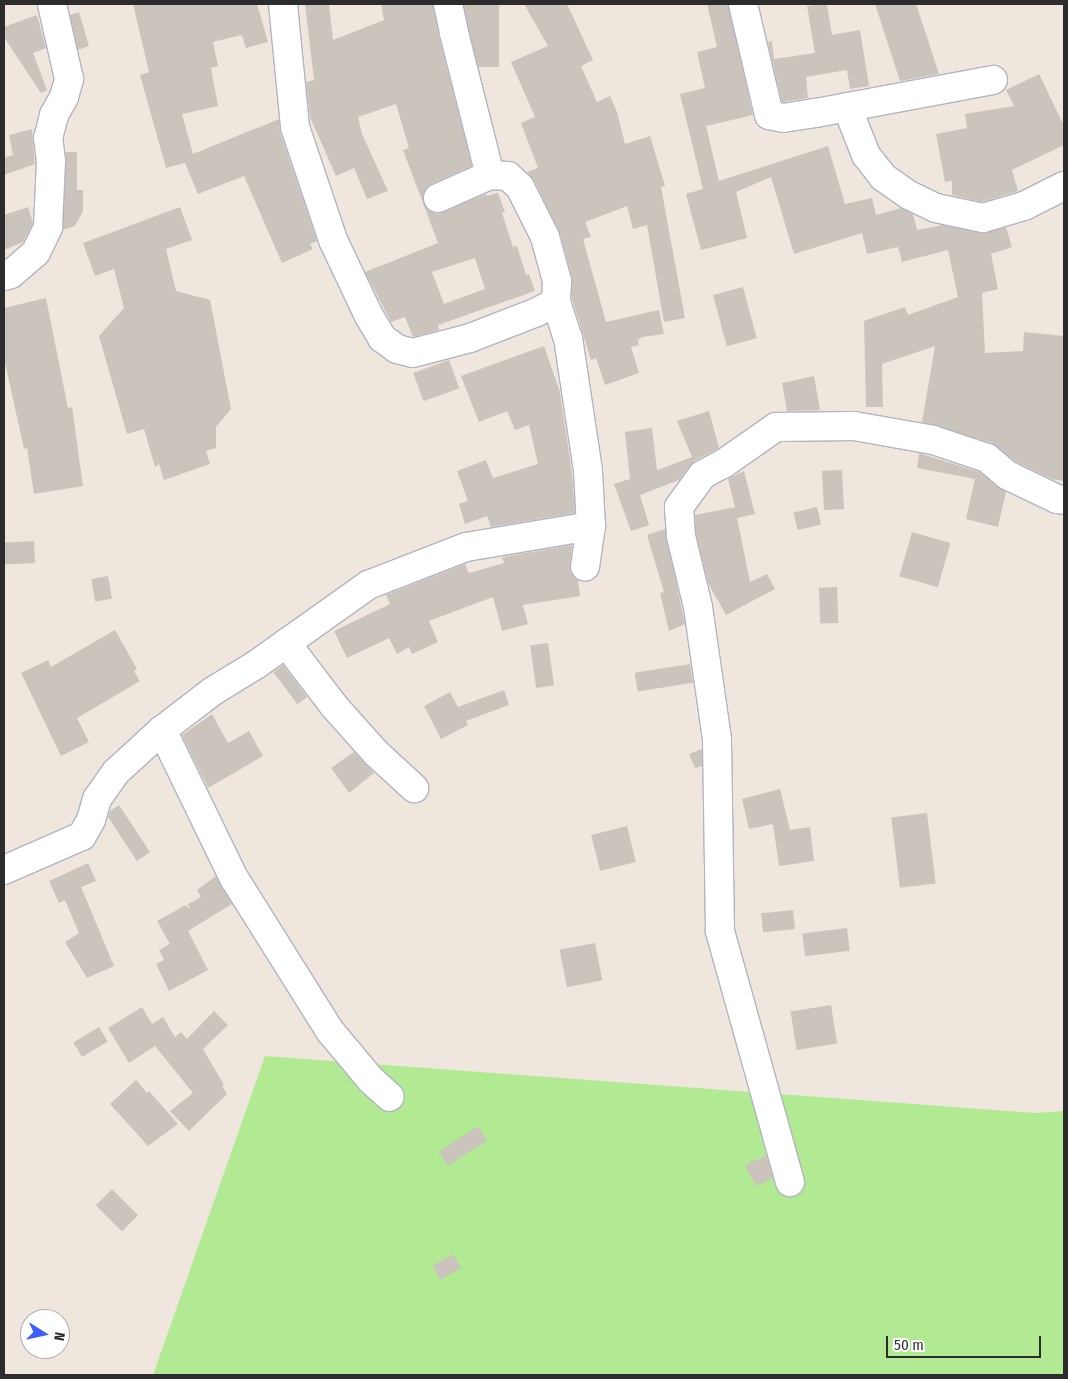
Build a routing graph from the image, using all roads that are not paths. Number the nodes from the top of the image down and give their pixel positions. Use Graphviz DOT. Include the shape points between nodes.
graph roads {
  1 [pos="52,4"];
  2 [pos="283,4"];
  3 [pos="448,4"];
  4 [pos="743,4"];
  5 [pos="993,80"];
  6 [pos="848,108"];
  7 [pos="490,175"];
  8 [pos="1064,186"];
  9 [pos="438,198"];
  10 [pos="4,276"];
  11 [pos="556,302"];
  12 [pos="1064,500"];
  13 [pos="591,526"];
  14 [pos="585,567"];
  15 [pos="286,644"];
  16 [pos="162,730"];
  17 [pos="414,788"];
  18 [pos="4,870"];
  19 [pos="390,1097"];
  20 [pos="790,1182"];
  1 -- 10 [label="street" via="69,79 48,138 51,169 48,227 36,252 11,274"];
  2 -- 11 [label="street" via="295,127 333,240 382,338 397,349 413,353 470,338"];
  3 -- 7 [label="street"];
  4 -- 6 [label="street" via="769,115 783,118"];
  5 -- 6 [label="street"];
  6 -- 8 [label="street" via="866,155 883,177 936,208 983,218 1024,206"];
  7 -- 9 [label="street"];
  7 -- 11 [label="street" via="508,176 520,187 545,237 557,281"];
  11 -- 13 [label="street" via="568,338 588,471"];
  12 -- 20 [label="street" via="1007,474 987,458 933,440 854,426 776,427 702,475 679,507 681,536 698,607 717,738 720,931"];
  13 -- 14 [label="street"];
  13 -- 15 [label="street" via="466,547 368,585"];
  15 -- 16 [label="street" via="213,690"];
  15 -- 17 [label="street" via="334,706 376,753"];
  16 -- 18 [label="street" via="116,772 97,799 82,836"];
  16 -- 19 [label="street" via="234,878 330,1031 371,1080"];
}
